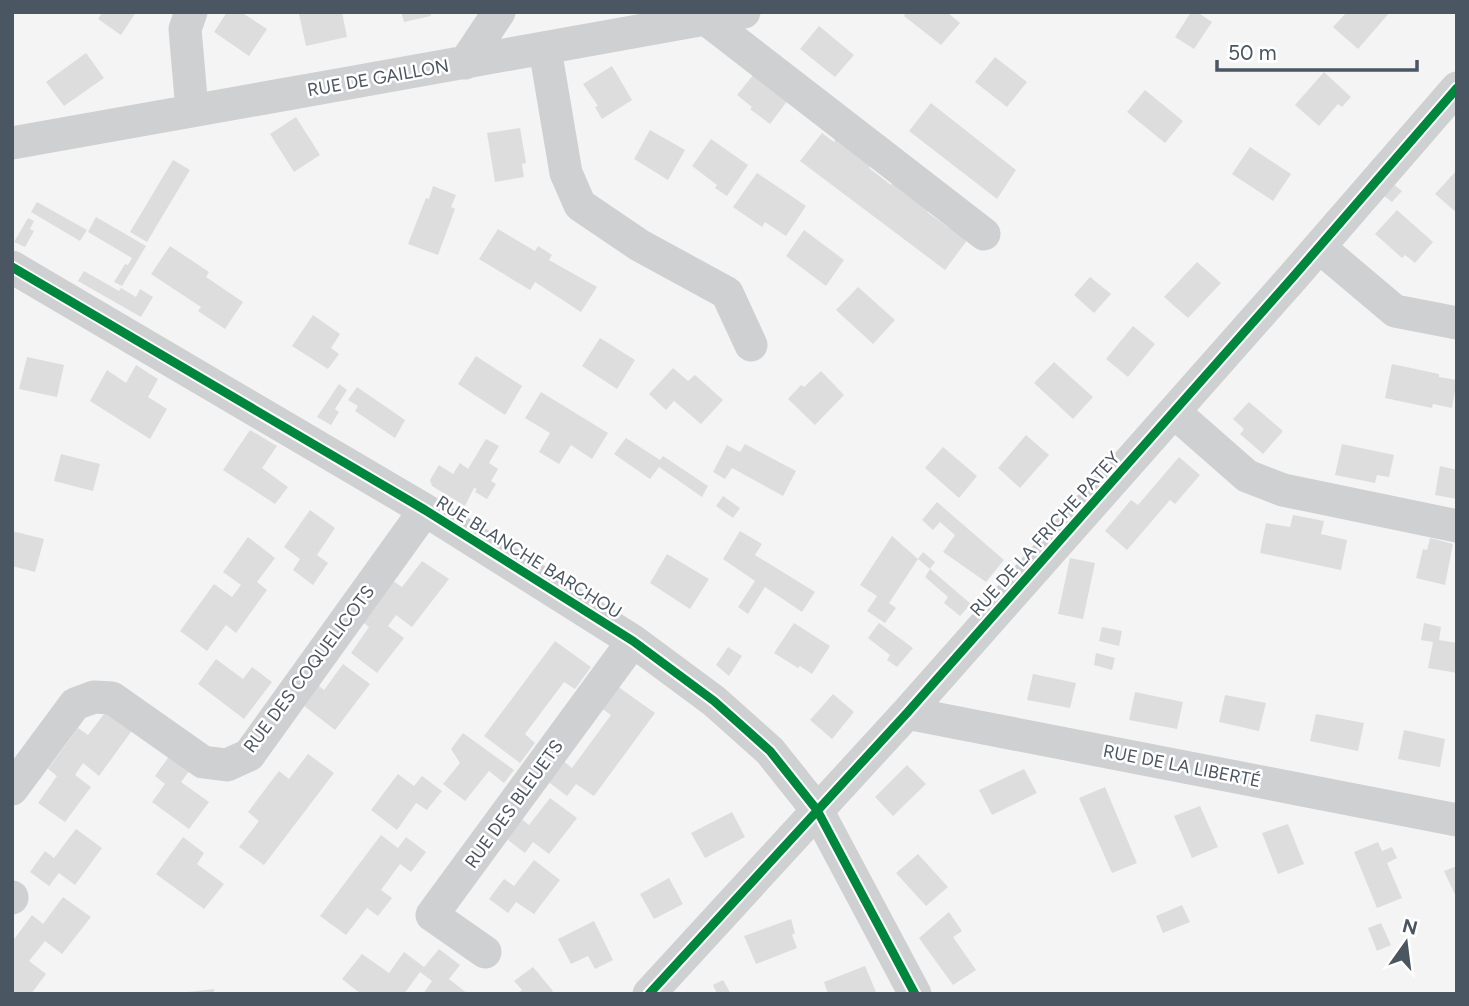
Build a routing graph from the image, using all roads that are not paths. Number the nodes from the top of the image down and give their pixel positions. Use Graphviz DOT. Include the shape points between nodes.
graph roads {
  1 [pos="191,12"];
  2 [pos="499,12"];
  3 [pos="744,12"];
  4 [pos="706,19"];
  5 [pos="545,49"];
  6 [pos="465,63"];
  7 [pos="1457,88"];
  8 [pos="192,110"];
  9 [pos="12,144"];
  10 [pos="984,234"];
  11 [pos="1319,247"];
  12 [pos="12,267"];
  13 [pos="1457,323"];
  14 [pos="751,345"];
  15 [pos="1174,412"];
  16 [pos="425,510"];
  17 [pos="1457,526"];
  18 [pos="633,641"];
  19 [pos="906,713"];
  20 [pos="12,789"];
  21 [pos="817,810"];
  22 [pos="1457,820"];
  23 [pos="485,952"];
  24 [pos="649,994"];
  25 [pos="915,994"];
  1 -- 8 [label="street" via="185,29"];
  2 -- 6 [label="street"];
  3 -- 4 [label="street, RUE DE GAILLON"];
  4 -- 5 [label="street, RUE DE GAILLON"];
  4 -- 10 [label="street"];
  5 -- 6 [label="street, RUE DE GAILLON"];
  5 -- 14 [label="street" via="566,173 580,205 639,245 727,293"];
  6 -- 8 [label="street, RUE DE GAILLON"];
  7 -- 11 [label="street, RUE DE LA FRICHE PATEY"];
  8 -- 9 [label="street, RUE DE GAILLON"];
  11 -- 13 [label="street" via="1395,311"];
  11 -- 15 [label="street, RUE DE LA FRICHE PATEY"];
  12 -- 16 [label="street, RUE BLANCHE BARCHOU"];
  15 -- 17 [label="street" via="1247,476 1283,490"];
  15 -- 19 [label="street, RUE DE LA FRICHE PATEY"];
  16 -- 18 [label="street, RUE BLANCHE BARCHOU"];
  16 -- 20 [label="street, RUE DES COQUELICOTS" via="249,755 227,765 203,762 112,698 94,697 75,705"];
  18 -- 21 [label="street, RUE BLANCHE BARCHOU" via="714,701 770,751"];
  18 -- 23 [label="street, RUE DES BLEUETS" via="432,915"];
  19 -- 21 [label="street, RUE DE LA FRICHE PATEY"];
  19 -- 22 [label="street, RUE DE LA LIBERTÉ"];
  21 -- 24 [label="street, RUE DE LA FRICHE PATEY"];
  21 -- 25 [label="street, RUE BLANCHE BARCHOU"];
}
